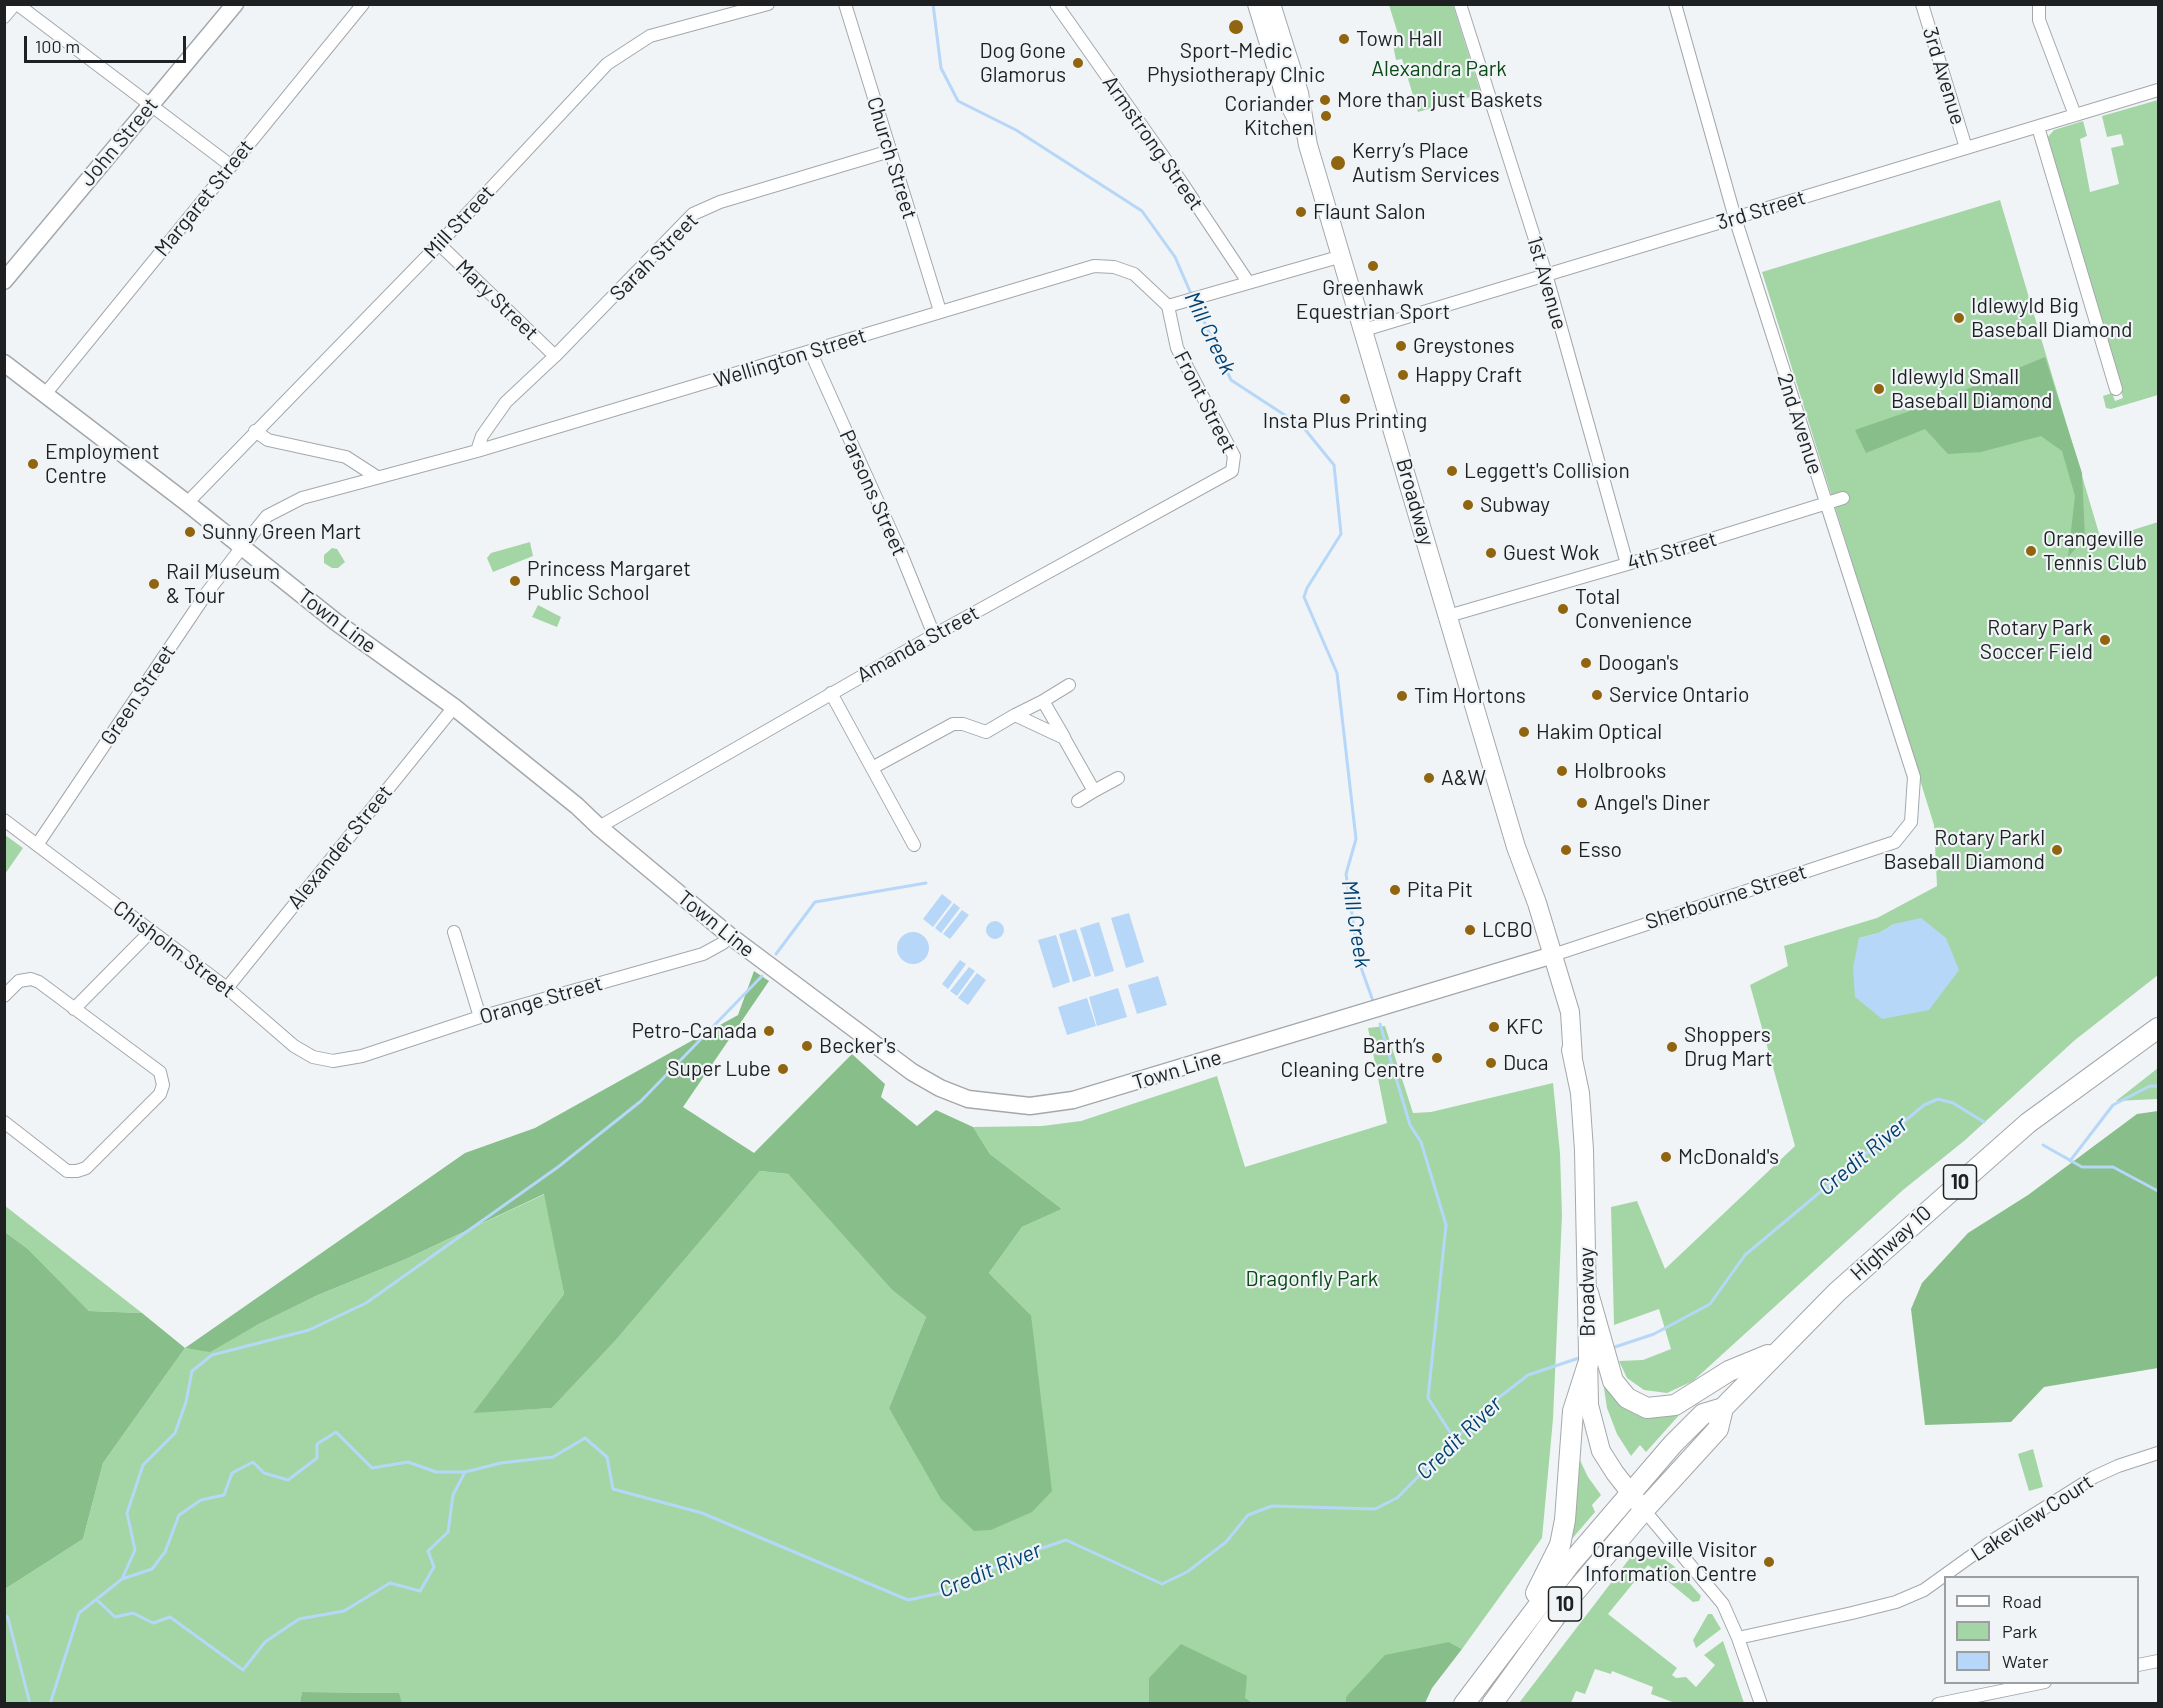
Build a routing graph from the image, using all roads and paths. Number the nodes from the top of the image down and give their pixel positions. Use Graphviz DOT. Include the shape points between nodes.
graph roads {
  1 [pos="16,4"];
  2 [pos="235,4"];
  3 [pos="363,4"];
  4 [pos="768,4"];
  5 [pos="846,4"];
  6 [pos="1056,4"];
  7 [pos="1460,4"];
  8 [pos="1675,4"];
  9 [pos="1922,4"];
  10 [pos="2039,4"];
  11 [pos="1267,6"];
  12 [pos="4,17"];
  13 [pos="2158,90"];
  14 [pos="149,106"];
  15 [pos="2075,115"];
  16 [pos="2038,127"];
  17 [pos="1966,148"];
  18 [pos="890,151"];
  19 [pos="230,165"];
  20 [pos="1735,218"];
  21 [pos="440,244"];
  22 [pos="1341,256"];
  23 [pos="1546,274"];
  24 [pos="4,281"];
  25 [pos="1248,282"];
  26 [pos="1168,306"];
  27 [pos="940,311"];
  28 [pos="1364,330"];
  29 [pos="811,353"];
  30 [pos="555,356"];
  31 [pos="4,363"];
  32 [pos="2116,390"];
  33 [pos="46,393"];
  34 [pos="255,431"];
  35 [pos="477,451"];
  36 [pos="1235,462"];
  37 [pos="377,477"];
  38 [pos="1843,498"];
  39 [pos="187,503"];
  40 [pos="1826,505"];
  41 [pos="242,547"];
  42 [pos="1627,564"];
  43 [pos="1448,616"];
  44 [pos="934,635"];
  45 [pos="1069,685"];
  46 [pos="831,693"];
  47 [pos="1042,700"];
  48 [pos="454,707"];
  49 [pos="1015,715"];
  50 [pos="1064,738"];
  51 [pos="872,768"];
  52 [pos="1118,778"];
  53 [pos="1094,791"];
  54 [pos="1078,801"];
  55 [pos="4,820"];
  56 [pos="599,827"];
  57 [pos="1898,838"];
  58 [pos="37,845"];
  59 [pos="914,845"];
  60 [pos="152,931"];
  61 [pos="454,932"];
  62 [pos="730,936"];
  63 [pos="1549,956"];
  64 [pos="227,988"];
  65 [pos="4,996"];
  66 [pos="74,1009"];
  67 [pos="480,1017"];
  68 [pos="2158,1028"];
  69 [pos="348,1060"];
  70 [pos="4,1122"];
  71 [pos="1588,1293"];
  72 [pos="1597,1352"];
  73 [pos="1776,1352"];
  74 [pos="1723,1408"];
  75 [pos="2158,1453"];
  76 [pos="1630,1494"];
  77 [pos="1644,1510"];
  78 [pos="1518,1634"];
  79 [pos="1738,1638"];
  80 [pos="2158,1661"];
  81 [pos="2139,1665"];
  82 [pos="2040,1684"];
  83 [pos="1464,1704"];
  84 [pos="1492,1704"];
  85 [pos="1761,1704"];
  86 [pos="1938,1704"];
  1 -- 12 [label="street"];
  1 -- 14 [label="street"];
  2 -- 14 [label="main road, John Street"];
  3 -- 19 [label="street, Margaret Street"];
  4 -- 21 [label="street, Mill Street" via="650,36 620,54"];
  5 -- 18 [label="street, Church Street"];
  6 -- 25 [label="street, Armstrong Street"];
  7 -- 23 [label="street, 1st Avenue"];
  8 -- 20 [label="street, 2nd Avenue"];
  9 -- 17 [label="street, 3rd Avenue"];
  10 -- 15 [label="street" via="2039,20"];
  11 -- 22 [label="main road, Broadway" via="1286,96 1306,136"];
  13 -- 15 [label="street, 3rd Street"];
  14 -- 19 [label="street"];
  14 -- 24 [label="main road, John Street"];
  15 -- 16 [label="street, 3rd Street"];
  16 -- 17 [label="street, 3rd Street"];
  16 -- 32 [label="street"];
  17 -- 20 [label="street, 3rd Street"];
  18 -- 27 [label="street, Church Street"];
  18 -- 30 [label="street, Sarah Street" via="699,210"];
  19 -- 33 [label="street, Margaret Street"];
  20 -- 23 [label="street, 3rd Street"];
  20 -- 40 [label="street, 2nd Avenue"];
  21 -- 30 [label="street, Mary Street"];
  21 -- 34 [label="street, Mill Street"];
  22 -- 25 [label="street"];
  22 -- 28 [label="main road, Broadway"];
  23 -- 28 [label="street, 3rd Street"];
  23 -- 42 [label="street, 1st Avenue"];
  25 -- 26 [label="street"];
  26 -- 27 [label="street, Wellington Street" via="1138,276 1103,266"];
  26 -- 36 [label="street, Front Street" via="1177,348"];
  27 -- 29 [label="street, Wellington Street"];
  28 -- 43 [label="main road, Broadway"];
  29 -- 35 [label="street, Wellington Street"];
  29 -- 44 [label="street, Parsons Street"];
  30 -- 35 [label="street, Sarah Street" via="506,402 482,436"];
  31 -- 33 [label="main road, Town Line"];
  33 -- 39 [label="main road, Town Line"];
  34 -- 37 [label="street" via="268,440 346,457"];
  34 -- 39 [label="street, Mill Street"];
  35 -- 37 [label="street, Wellington Street"];
  36 -- 44 [label="street, Amanda Street" via="1228,474"];
  37 -- 41 [label="street, Wellington Street" via="302,498 267,516"];
  38 -- 40 [label="street, 4th Street"];
  39 -- 41 [label="main road, Town Line"];
  40 -- 42 [label="street, 4th Street"];
  40 -- 57 [label="street, 2nd Avenue" via="1914,777 1911,822"];
  41 -- 48 [label="main road, Town Line" via="336,622"];
  41 -- 58 [label="street, Green Street" via="206,594"];
  42 -- 43 [label="street, 4th Street"];
  43 -- 63 [label="main road, Broadway" via="1523,868 1529,906"];
  44 -- 46 [label="street, Amanda Street"];
  45 -- 47 [label="street"];
  46 -- 51 [label="street"];
  46 -- 56 [label="street, Amanda Street"];
  47 -- 49 [label="street"];
  47 -- 50 [label="street"];
  48 -- 56 [label="main road, Town Line"];
  48 -- 64 [label="street, Alexander Street"];
  49 -- 50 [label="street"];
  49 -- 51 [label="street" via="986,732 953,724"];
  50 -- 53 [label="street"];
  51 -- 59 [label="street"];
  52 -- 53 [label="street"];
  53 -- 54 [label="street"];
  55 -- 58 [label="street, Chisholm Street"];
  56 -- 62 [label="main road, Town Line"];
  57 -- 63 [label="street, Sherbourne Street"];
  58 -- 60 [label="street, Chisholm Street"];
  60 -- 64 [label="street, Chisholm Street"];
  60 -- 66 [label="street"];
  61 -- 67 [label="street"];
  62 -- 63 [label="main road, Town Line" via="923,1080 968,1099 1030,1106 1092,1096"];
  62 -- 67 [label="street, Orange Street" via="703,954"];
  63 -- 71 [label="main road, Broadway" via="1580,1093"];
  64 -- 69 [label="street, Chisholm Street" via="294,1046 313,1057"];
  65 -- 66 [label="street" via="19,981 31,979"];
  66 -- 70 [label="street" via="160,1072 160,1094 86,1168 77,1171 67,1171"];
  67 -- 69 [label="street, Orange Street"];
  68 -- 73 [label="highway, Highway 10 / 10" via="2028,1123 1889,1244"];
  71 -- 72 [label="highway"];
  72 -- 73 [label="highway" via="1620,1392 1647,1408 1675,1406 1728,1371"];
  72 -- 76 [label="main road, Broadway" via="1589,1406 1594,1431 1601,1451"];
  72 -- 78 [label="highway" via="1573,1411 1566,1520 1560,1545"];
  73 -- 74 [label="highway, Highway 10 / 10"];
  74 -- 76 [label="highway, Highway 10 / 10" via="1702,1414"];
  74 -- 77 [label="highway, Highway 10 / 10" via="1718,1429"];
  75 -- 79 [label="street, Lakeview Court" via="2094,1477 1995,1539 1924,1590 1896,1602"];
  76 -- 77 [label="main road, Broadway"];
  76 -- 78 [label="highway, Highway 10 / 10" via="1570,1564"];
  77 -- 79 [label="street" via="1717,1594"];
  77 -- 84 [label="highway, Highway 10 / 10" via="1563,1606"];
  78 -- 83 [label="highway, Highway 10 / 10"];
  79 -- 85 [label="street"];
  80 -- 81 [label="street"];
  82 -- 86 [label="street"];
}
